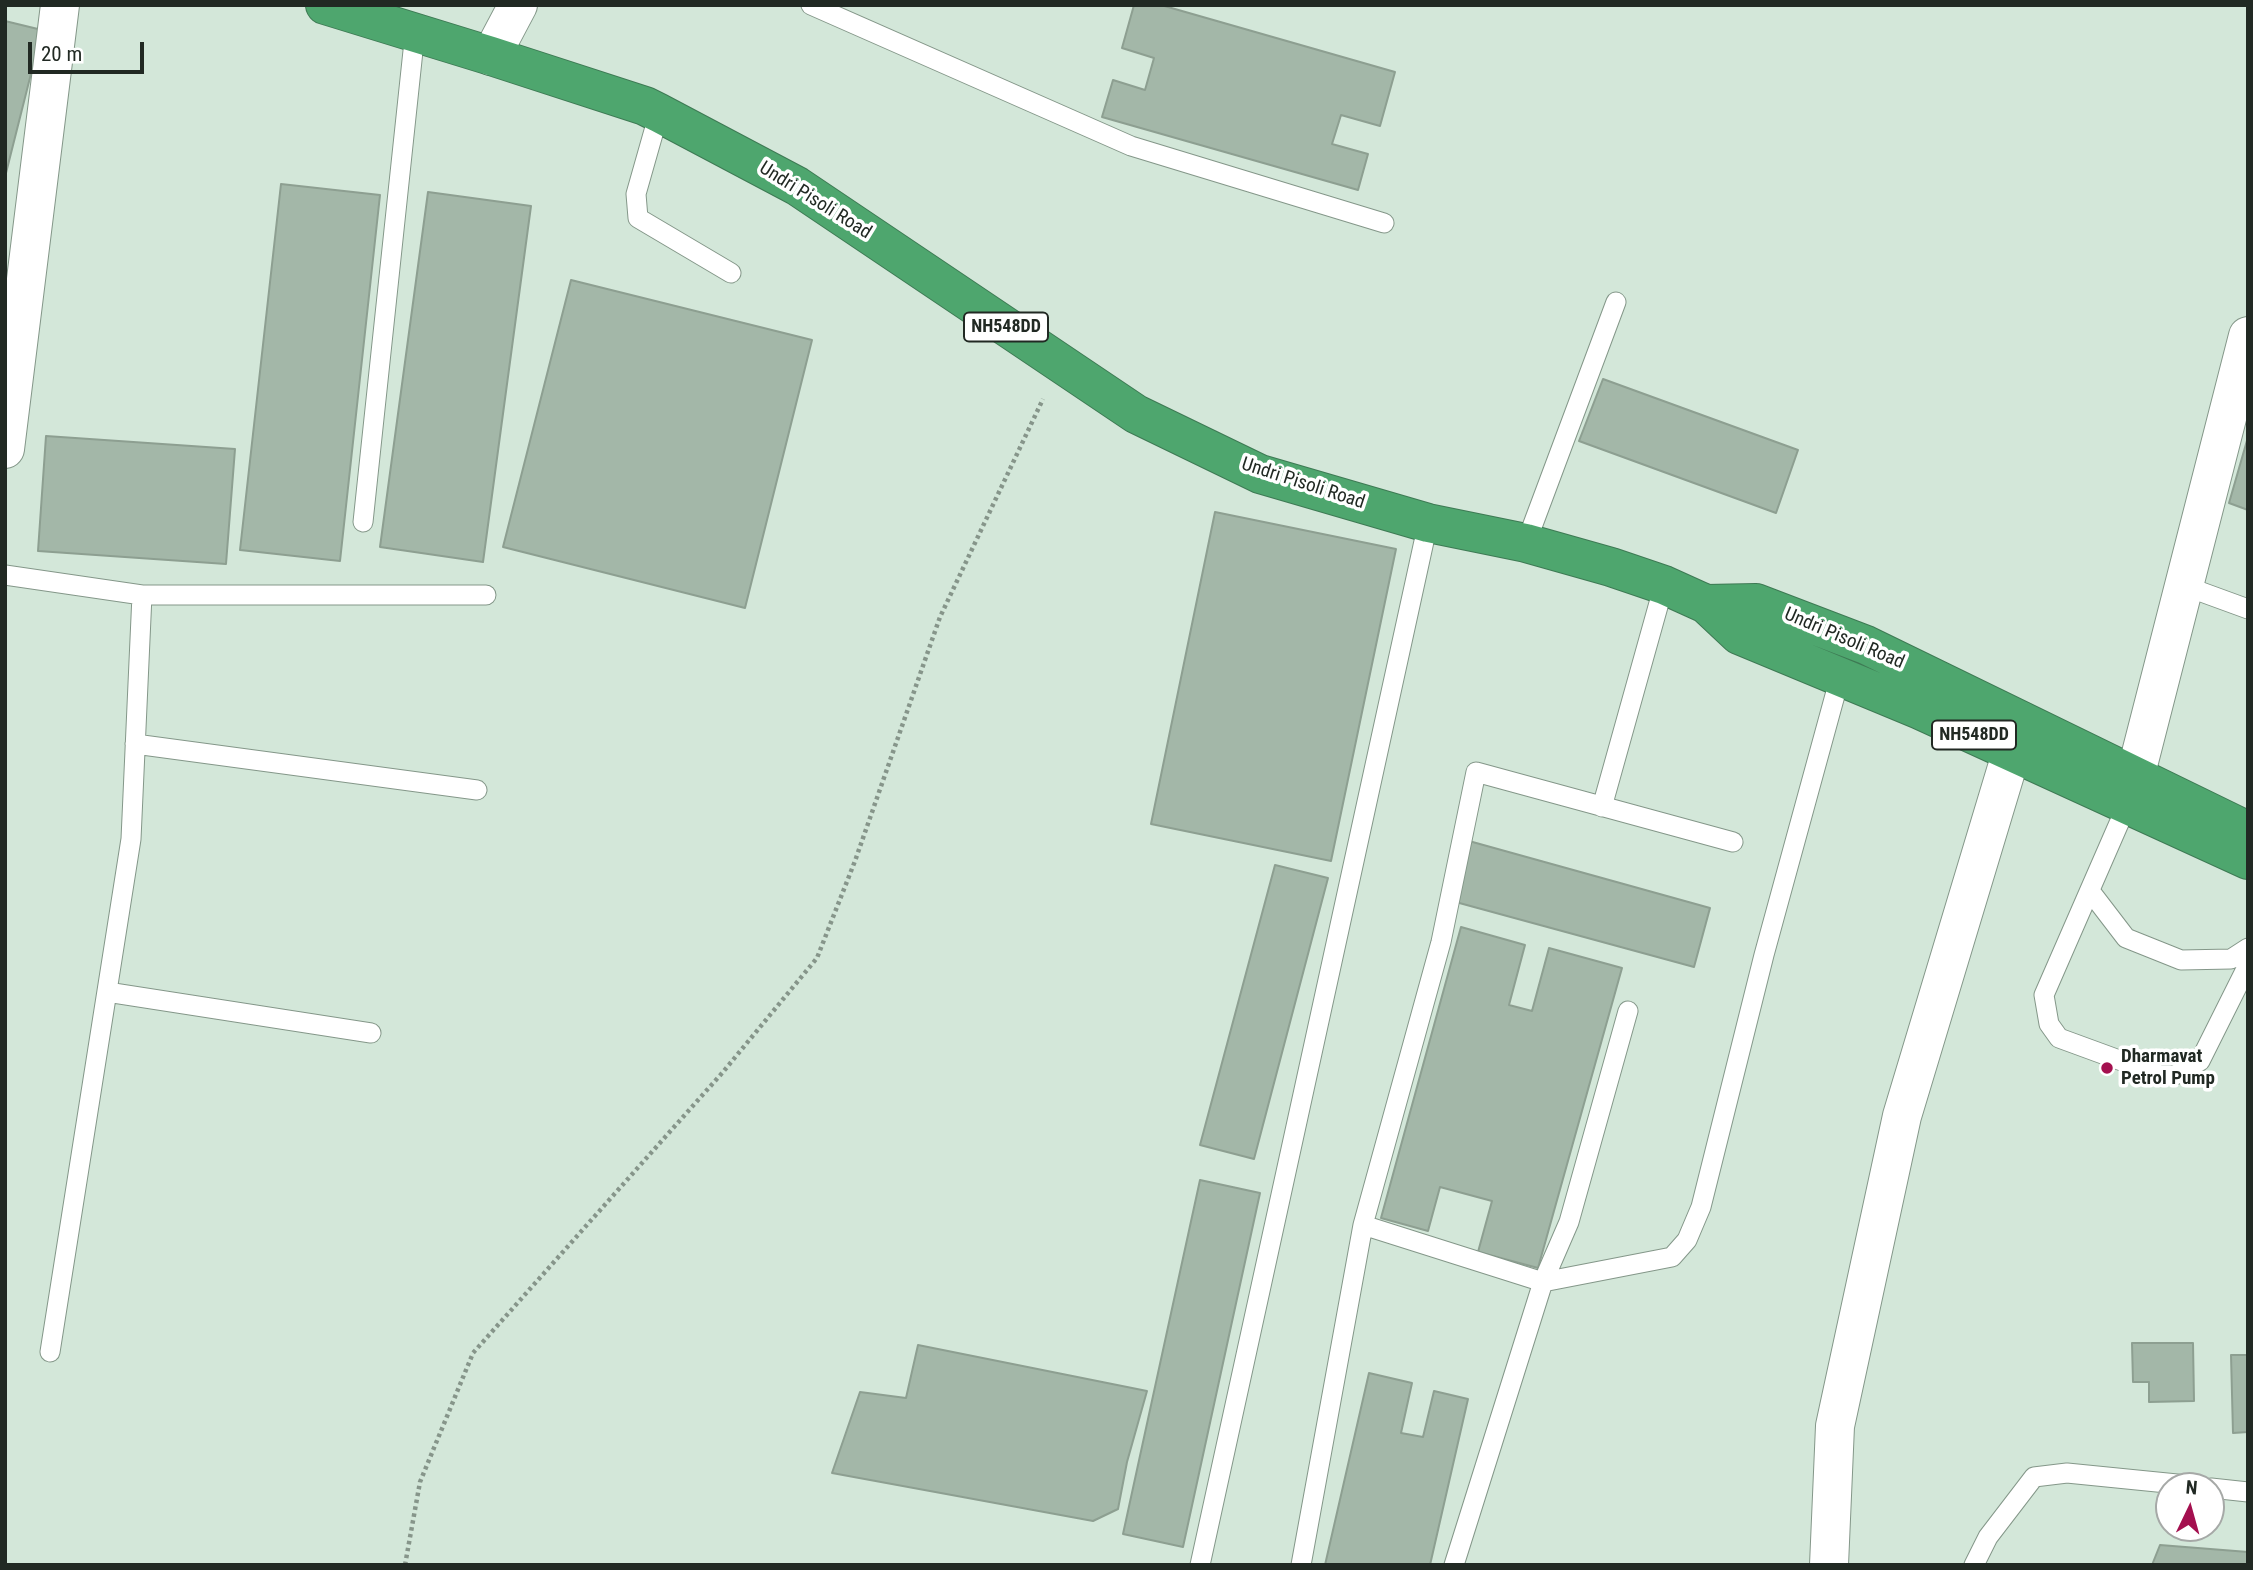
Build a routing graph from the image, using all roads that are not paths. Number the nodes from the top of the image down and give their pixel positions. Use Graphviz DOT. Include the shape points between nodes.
graph roads {
  1 [pos="60,5"];
  2 [pos="325,5"];
  3 [pos="519,5"];
  4 [pos="811,5"];
  5 [pos="415,32"];
  6 [pos="491,55"];
  7 [pos="659,113"];
  8 [pos="1384,223"];
  9 [pos="731,273"];
  10 [pos="1616,302"];
  11 [pos="2248,336"];
  12 [pos="5,449"];
  13 [pos="363,522"];
  14 [pos="1428,523"];
  15 [pos="1526,543"];
  16 [pos="5,575"];
  17 [pos="1664,585"];
  18 [pos="2185,586"];
  19 [pos="486,594"];
  20 [pos="142,595"];
  21 [pos="1706,604"];
  22 [pos="2248,609"];
  23 [pos="1840,677"];
  24 [pos="2016,737"];
  25 [pos="135,744"];
  26 [pos="477,790"];
  27 [pos="2132,792"];
  28 [pos="1602,807"];
  29 [pos="2248,831"];
  30 [pos="1733,842"];
  31 [pos="2248,860"];
  32 [pos="2091,891"];
  33 [pos="2248,948"];
  34 [pos="2248,965"];
  35 [pos="107,992"];
  36 [pos="1628,1012"];
  37 [pos="371,1033"];
  38 [pos="1363,1225"];
  39 [pos="1542,1282"];
  40 [pos="50,1352"];
  41 [pos="2155,1482"];
  42 [pos="2225,1490"];
  43 [pos="2248,1492"];
  44 [pos="1200,1565"];
  45 [pos="1301,1565"];
  46 [pos="1454,1565"];
  47 [pos="1829,1565"];
  48 [pos="1974,1565"];
  1 -- 12 [label="street"];
  2 -- 5 [label="highway, Undri Pisoli Road / NH548DD"];
  3 -- 6 [label="street"];
  4 -- 8 [label="lane" via="1131,146"];
  5 -- 6 [label="highway, Undri Pisoli Road / NH548DD"];
  5 -- 13 [label="lane"];
  6 -- 7 [label="highway, Undri Pisoli Road / NH548DD"];
  7 -- 9 [label="lane" via="636,194 638,218"];
  7 -- 14 [label="highway, Undri Pisoli Road / NH548DD" via="797,186 1136,414 1260,474"];
  10 -- 15 [label="lane"];
  11 -- 18 [label="street"];
  14 -- 15 [label="highway, Undri Pisoli Road / NH548DD"];
  14 -- 44 [label="lane"];
  15 -- 17 [label="highway, Undri Pisoli Road / NH548DD"];
  16 -- 20 [label="lane"];
  17 -- 21 [label="highway, Undri Pisoli Road / NH548DD"];
  17 -- 28 [label="lane"];
  18 -- 22 [label="lane"];
  18 -- 27 [label="street"];
  19 -- 20 [label="lane"];
  20 -- 25 [label="lane"];
  21 -- 23 [label="highway, NH548DD" via="1738,635"];
  21 -- 24 [label="highway, Undri Pisoli Road / NH548DD" via="1756,603 1866,645"];
  23 -- 24 [label="highway, NH548DD"];
  23 -- 39 [label="lane" via="1701,1207 1687,1240 1672,1257"];
  24 -- 27 [label="highway, Undri Pisoli Road / NH548DD"];
  24 -- 47 [label="street" via="1902,1116 1835,1426"];
  25 -- 26 [label="lane"];
  25 -- 35 [label="lane" via="131,839"];
  27 -- 29 [label="highway, Undri Pisoli Road / NH548DD"];
  27 -- 31 [label="highway, NH548DD"];
  27 -- 32 [label="lane"];
  28 -- 30 [label="lane"];
  28 -- 38 [label="lane" via="1476,772 1441,942"];
  32 -- 33 [label="lane" via="2126,938 2181,960 2231,959"];
  32 -- 34 [label="lane" via="2044,995 2049,1024 2059,1038 2160,1075 2175,1075 2200,1061"];
  35 -- 37 [label="lane"];
  35 -- 40 [label="lane"];
  36 -- 39 [label="lane" via="1569,1222"];
  38 -- 39 [label="lane"];
  38 -- 45 [label="lane"];
  39 -- 46 [label="lane"];
  41 -- 48 [label="lane" via="2067,1473 2034,1477"];
  42 -- 43 [label="lane"];
}
